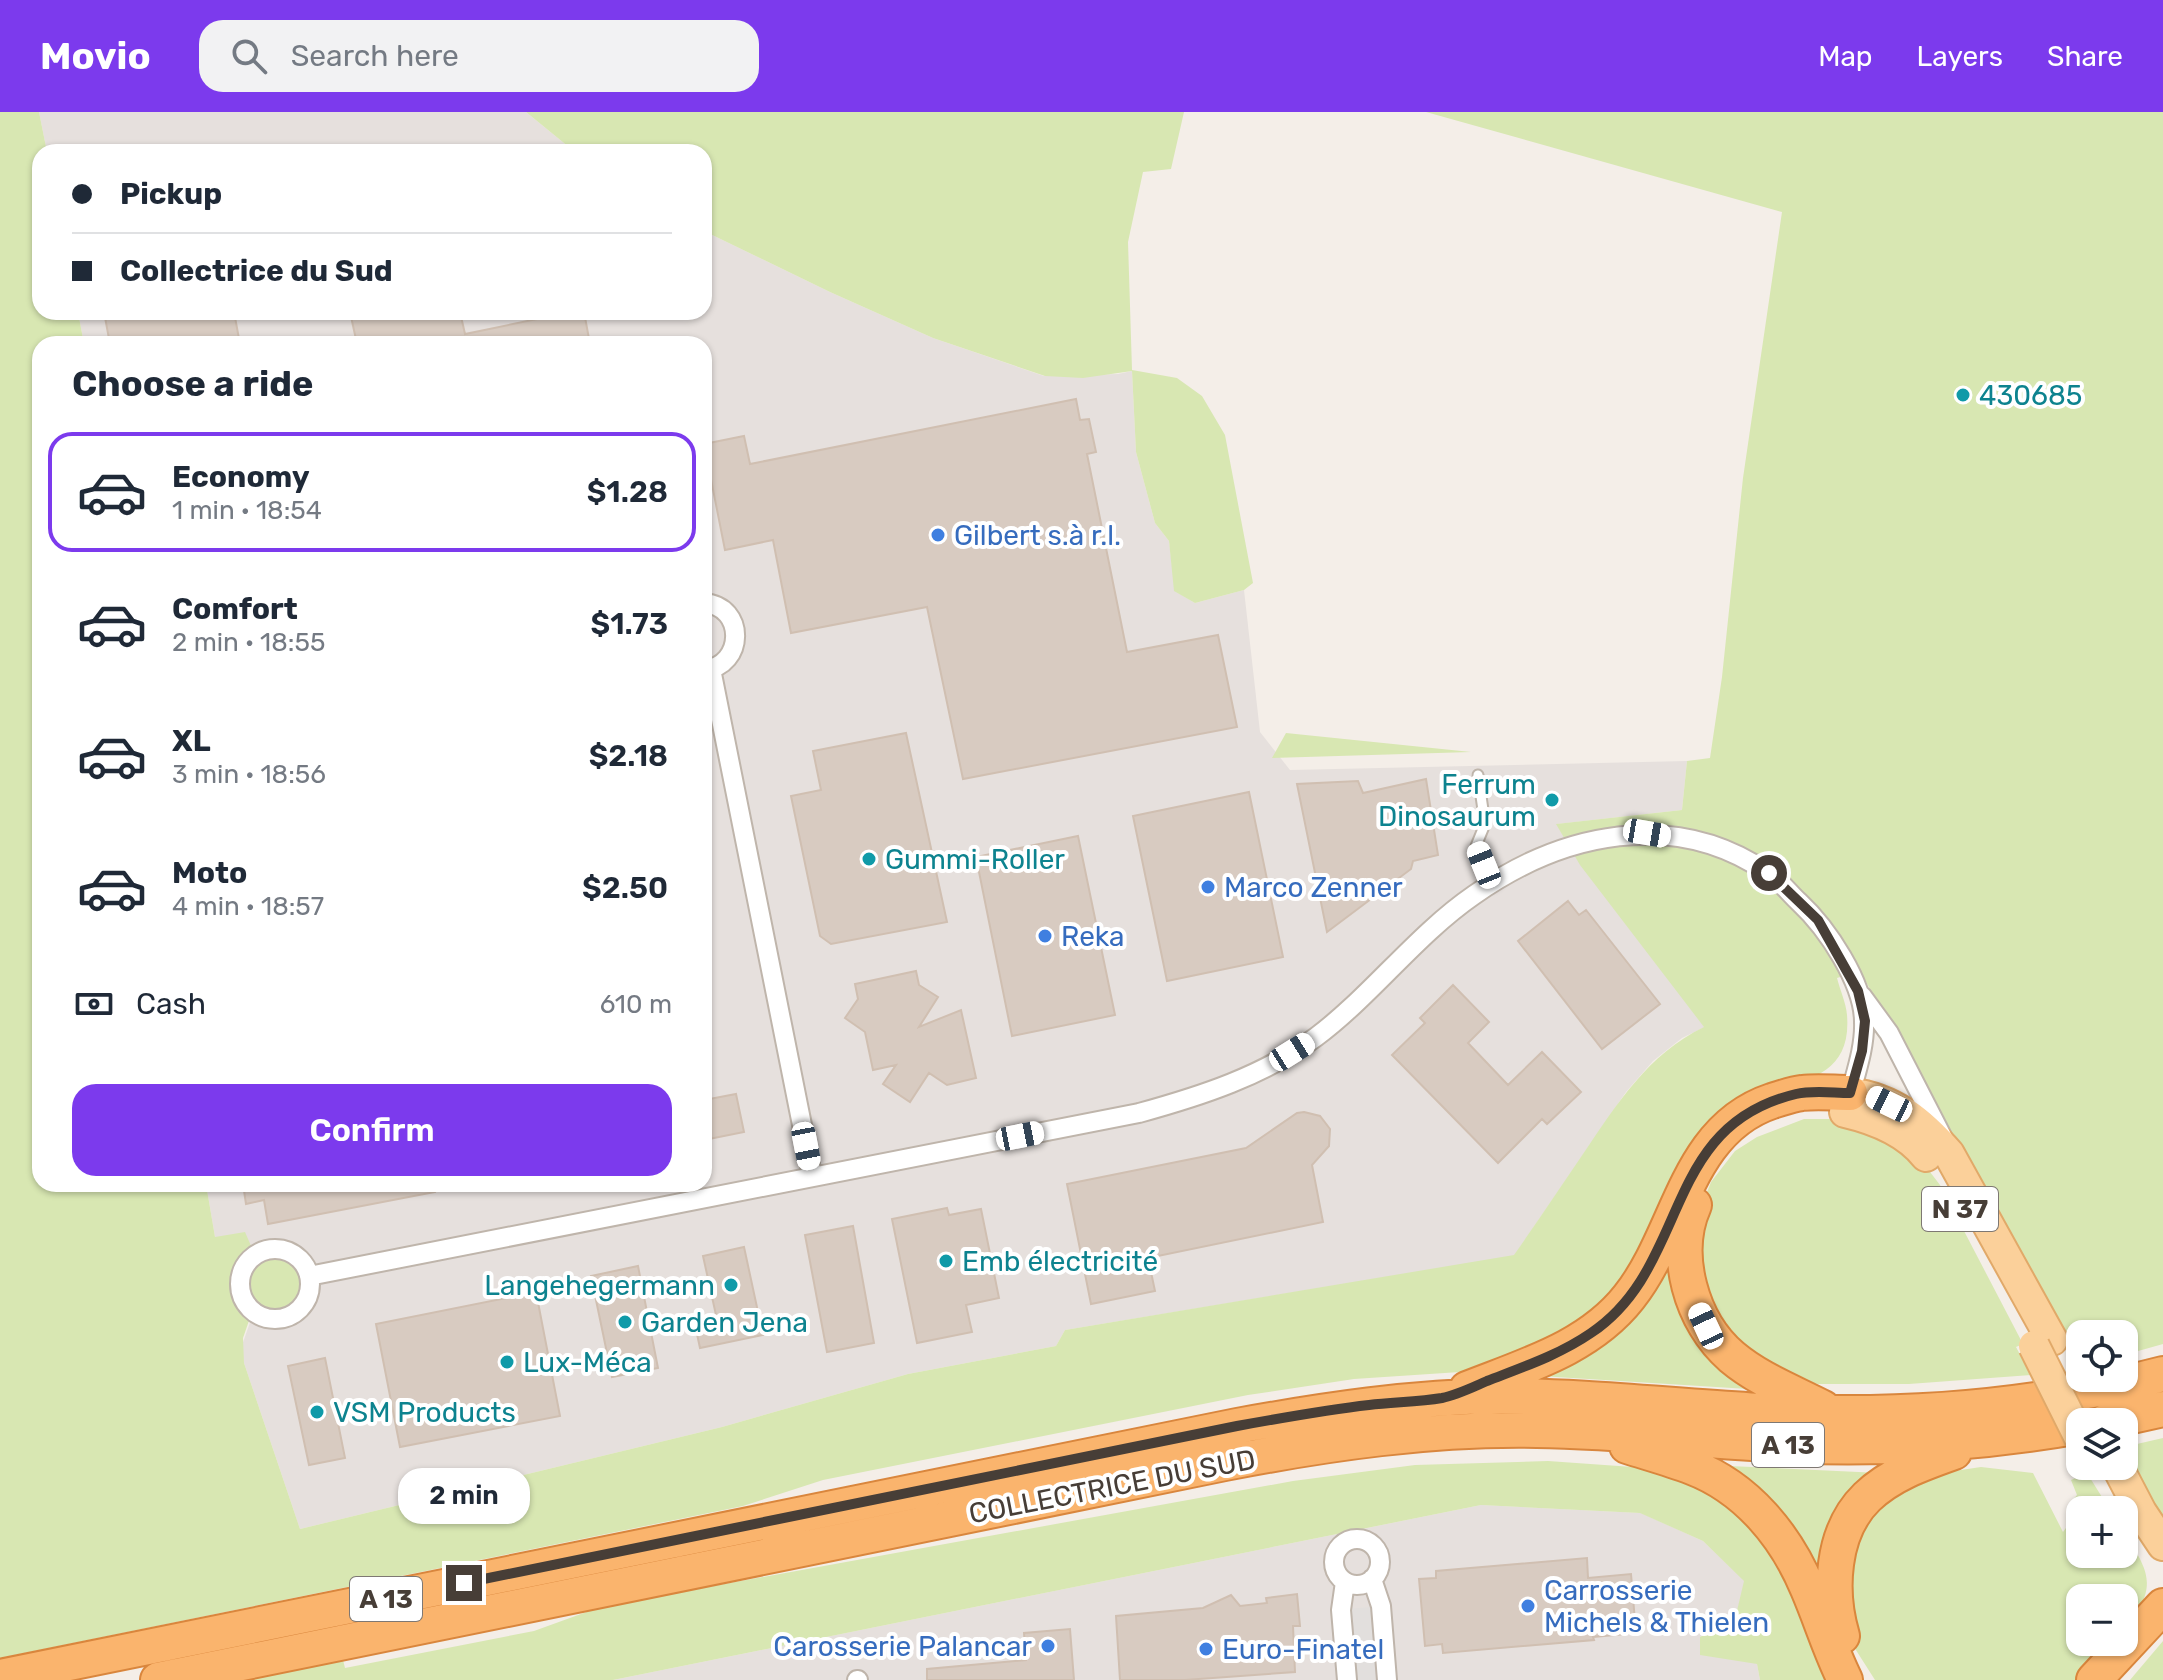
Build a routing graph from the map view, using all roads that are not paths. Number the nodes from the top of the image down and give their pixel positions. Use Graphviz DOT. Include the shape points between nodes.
graph roads {
  1 [pos="712,605"];
  2 [pos="712,667"];
  3 [pos="712,688"];
  4 [pos="1478,775"];
  5 [pos="1491,884"];
  6 [pos="1858,991"];
  7 [pos="1848,1102"];
  8 [pos="1949,1154"];
  9 [pos="812,1175"];
  10 [pos="309,1276"];
  11 [pos="2043,1343"];
  12 [pos="2163,1374"];
  13 [pos="1444,1398"];
  14 [pos="2068,1408"];
  15 [pos="2085,1408"];
  16 [pos="2163,1409"];
  17 [pos="1834,1413"];
  18 [pos="2138,1415"];
  19 [pos="2066,1428"];
  20 [pos="1581,1431"];
  21 [pos="1995,1437"];
  22 [pos="2113,1480"];
  23 [pos="2138,1539"];
  24 [pos="2163,1545"];
  25 [pos="2163,1564"];
  26 [pos="1372,1579"];
  27 [pos="1345,1582"];
  28 [pos="2163,1606"];
  29 [pos="2163,1629"];
  30 [pos="0,1677"];
  31 [pos="158,1680"];
  32 [pos="1347,1680"];
  33 [pos="1387,1680"];
  34 [pos="1845,1680"];
  35 [pos="1863,1680"];
  36 [pos="2094,1680"];
  37 [pos="2113,1680"];
  1 -- 2 [label="street" via="729,615 736,635 730,656"];
  3 -- 9 [label="street"];
  4 -- 5 [label="lane" via="1485,824 1476,846"];
  5 -- 6 [label="street" via="1584,841 1647,833 1711,844 1769,873 1818,920"];
  5 -- 9 [label="street" via="1413,946 1315,1038 1268,1067 1203,1095 1139,1113"];
  6 -- 7 [label="street" via="1865,1021"];
  6 -- 8 [label="street" via="1889,1033"];
  7 -- 8 [label="main road, N 37" via="1874,1096 1904,1111"];
  7 -- 11 [label="main road, N 37" via="1918,1147 1946,1182"];
  7 -- 13 [label="highway, A 13" via="1799,1093 1738,1118 1719,1134 1690,1178 1652,1263 1629,1299 1595,1331 1559,1353"];
  7 -- 17 [label="highway, A 13" via="1804,1112 1732,1145 1707,1176 1690,1214 1684,1252 1690,1291 1706,1326 1730,1355 1758,1376"];
  8 -- 11 [label="main road, N 37"];
  9 -- 10 [label="street"];
  11 -- 14 [label="main road, N 37, bridge"];
  11 -- 15 [label="main road, N 37"];
  12 -- 17 [label="highway, COLLECTRICE DU SUD / A 13" via="2033,1400"];
  13 -- 17 [label="highway, COLLECTRICE DU SUD / A 13" via="1610,1399"];
  13 -- 30 [label="highway, COLLECTRICE DU SUD / A 13" via="1237,1426"];
  16 -- 18 [label="highway"];
  19 -- 21 [label="highway, COLLECTRICE DU SUD / A 13"];
  20 -- 21 [label="highway, COLLECTRICE DU SUD / A 13" via="1830,1446"];
  20 -- 31 [label="highway, COLLECTRICE DU SUD / A 13" via="1454,1432 1284,1451"];
  20 -- 34 [label="highway, A 13" via="1694,1467 1751,1504 1792,1554"];
  21 -- 35 [label="highway, A 13" via="1896,1475 1865,1498 1844,1532 1834,1572 1836,1614 1847,1653"];
  22 -- 24 [label="main road"];
  23 -- 25 [label="main road"];
  26 -- 27 [label="street" via="1359,1585"];
  26 -- 27 [label="street" via="1379,1558 1372,1545 1358,1538 1343,1542 1334,1555 1335,1570"];
  26 -- 33 [label="street" via="1381,1606"];
  27 -- 32 [label="street" via="1341,1610"];
  28 -- 36 [label="highway"];
  29 -- 37 [label="highway"];
}
